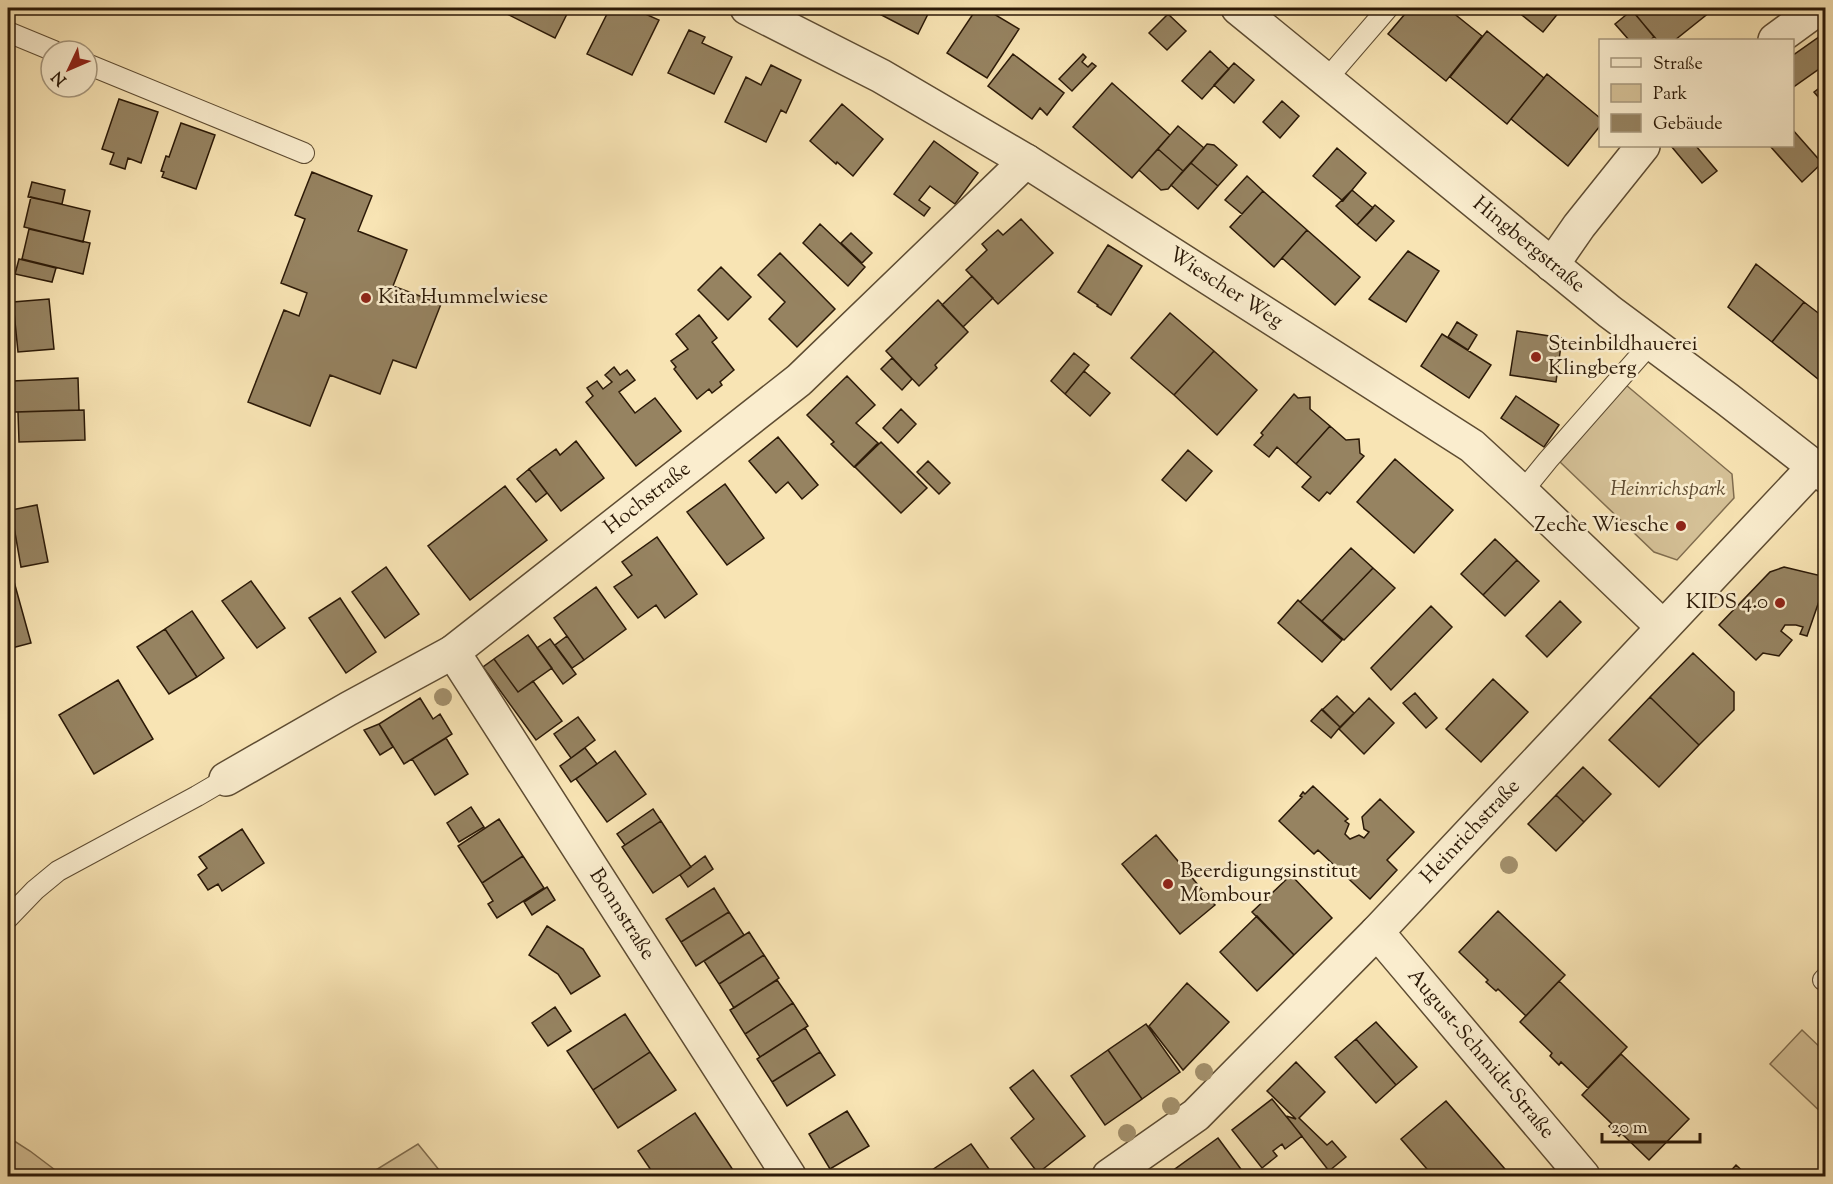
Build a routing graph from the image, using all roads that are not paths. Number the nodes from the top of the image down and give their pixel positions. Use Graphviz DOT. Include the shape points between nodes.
graph roads {
  1 [pos="747,8"];
  2 [pos="1238,8"];
  3 [pos="1388,8"];
  4 [pos="1812,13"];
  5 [pos="8,32"];
  6 [pos="1775,39"];
  7 [pos="39,45"];
  8 [pos="99,69"];
  9 [pos="1326,80"];
  10 [pos="1642,147"];
  11 [pos="304,153"];
  12 [pos="1026,161"];
  13 [pos="1552,264"];
  14 [pos="1651,343"];
  15 [pos="1820,471"];
  16 [pos="1522,492"];
  17 [pos="1663,627"];
  18 [pos="453,652"];
  19 [pos="226,779"];
  20 [pos="8,918"];
  21 [pos="1377,932"];
  22 [pos="789,1176"];
  23 [pos="1109,1176"];
  24 [pos="1583,1176"];
  1 -- 12 [label="street, Wiescher Weg" via="881,76"];
  2 -- 9 [label="street, Hingbergstraße"];
  3 -- 9 [label="lane"];
  4 -- 6 [label="street"];
  5 -- 7 [label="lane"];
  8 -- 11 [label="lane"];
  9 -- 13 [label="street, Hingbergstraße"];
  10 -- 13 [label="street"];
  12 -- 16 [label="street, Wiescher Weg" via="1472,446"];
  12 -- 18 [label="street, Hochstraße" via="799,380"];
  13 -- 14 [label="street, Hingbergstraße"];
  14 -- 15 [label="street, Hingbergstraße"];
  14 -- 16 [label="lane"];
  15 -- 17 [label="street, Heinrichstraße"];
  16 -- 17 [label="street, Wiescher Weg"];
  17 -- 21 [label="street, Heinrichstraße"];
  18 -- 19 [label="street, Hochstraße"];
  18 -- 22 [label="street, Bonnstraße"];
  19 -- 20 [label="lane" via="58,871"];
  21 -- 23 [label="street, Heinrichstraße" via="1196,1115"];
  21 -- 24 [label="street, August-Schmidt-Straße"];
}
